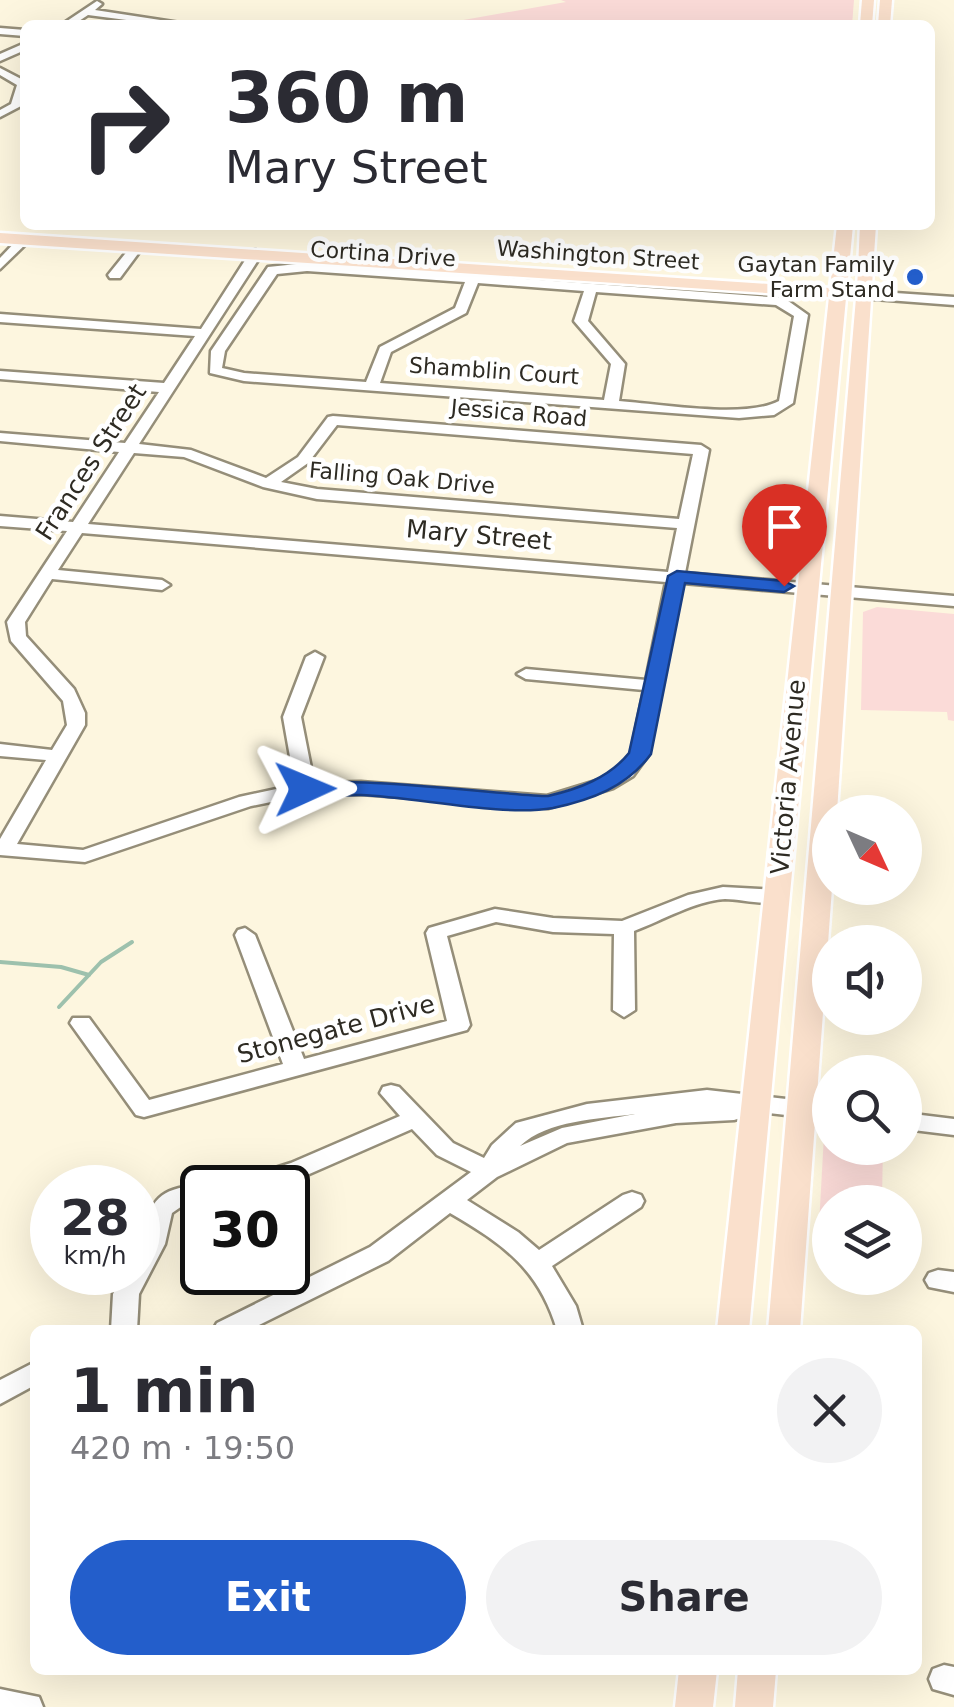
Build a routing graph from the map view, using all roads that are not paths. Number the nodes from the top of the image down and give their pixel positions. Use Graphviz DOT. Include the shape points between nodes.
graph roads {
  1 [pos="102,0"];
  2 [pos="88,12"];
  3 [pos="74,20"];
  4 [pos="150,20"];
  5 [pos="20,95"];
  6 [pos="0,114"];
  7 [pos="844,230"];
  8 [pos="868,230"];
  9 [pos="0,238"];
  10 [pos="24,240"];
  11 [pos="137,247"];
  12 [pos="256,254"];
  13 [pos="0,265"];
  14 [pos="115,276"];
  15 [pos="536,280"];
  16 [pos="472,282"];
  17 [pos="591,288"];
  18 [pos="838,294"];
  19 [pos="866,295"];
  20 [pos="954,302"];
  21 [pos="0,318"];
  22 [pos="204,334"];
  23 [pos="215,370"];
  24 [pos="0,375"];
  25 [pos="372,384"];
  26 [pos="169,388"];
  27 [pos="611,402"];
  28 [pos="769,412"];
  29 [pos="0,436"];
  30 [pos="130,447"];
  31 [pos="268,484"];
  32 [pos="0,520"];
  33 [pos="687,524"];
  34 [pos="77,528"];
  35 [pos="48,574"];
  36 [pos="677,576"];
  37 [pos="162,585"];
  38 [pos="806,589"];
  39 [pos="842,592"];
  40 [pos="954,602"];
  41 [pos="314,657"];
  42 [pos="526,674"];
  43 [pos="655,686"];
  44 [pos="0,750"];
  45 [pos="58,756"];
  46 [pos="305,789"];
  47 [pos="2,849"];
  48 [pos="777,896"];
  49 [pos="624,928"];
  50 [pos="245,934"];
  51 [pos="624,1010"];
  52 [pos="82,1023"];
  53 [pos="296,1068"];
  54 [pos="391,1093"];
  55 [pos="756,1105"];
  56 [pos="801,1109"];
  57 [pos="812,1110"];
  58 [pos="414,1119"];
  59 [pos="922,1123"];
  60 [pos="954,1127"];
  61 [pos="308,1165"];
  62 [pos="489,1171"];
  63 [pos="180,1196"];
  64 [pos="632,1201"];
  65 [pos="451,1202"];
  66 [pos="539,1262"];
  67 [pos="124,1325"];
  68 [pos="236,1325"];
  69 [pos="569,1325"];
  70 [pos="734,1325"];
  71 [pos="784,1325"];
  72 [pos="30,1375"];
  73 [pos="0,1393"];
  74 [pos="697,1675"];
  75 [pos="757,1675"];
  76 [pos="0,1703"];
  77 [pos="28,1707"];
  78 [pos="694,1707"];
  79 [pos="754,1707"];
  1 -- 2 [label="street"];
  2 -- 3 [label="street"];
  2 -- 4 [label="street"];
  5 -- 6 [label="street" via="16,106"];
  7 -- 18 [label="main road, Victoria Avenue"];
  8 -- 19 [label="main road, Victoria Avenue"];
  9 -- 10 [label="main road, Washington Street"];
  10 -- 11 [label="main road, Washington Street"];
  10 -- 13 [label="street"];
  11 -- 12 [label="main road, Washington Street"];
  11 -- 14 [label="street"];
  12 -- 15 [label="main road, Washington Street"];
  12 -- 22 [label="street, Frances Street"];
  15 -- 16 [label="street, Cortina Drive"];
  15 -- 17 [label="street, Cortina Drive"];
  15 -- 18 [label="main road, Washington Street"];
  16 -- 23 [label="street, Cortina Drive" via="273,270 218,351"];
  16 -- 25 [label="street" via="461,310 385,350"];
  17 -- 27 [label="street" via="581,322 618,364"];
  17 -- 28 [label="street, Cortina Drive" via="789,305 800,315 786,402"];
  18 -- 19 [label="main road, Washington Street"];
  18 -- 38 [label="main road, Victoria Avenue"];
  19 -- 20 [label="street, Washington Street"];
  19 -- 39 [label="main road, Victoria Avenue"];
  21 -- 22 [label="street"];
  22 -- 26 [label="street, Frances Street"];
  23 -- 25 [label="street, Shamblin Court"];
  24 -- 26 [label="street"];
  25 -- 27 [label="street, Shamblin Court"];
  26 -- 30 [label="street, Frances Street"];
  27 -- 28 [label="street, Shamblin Court"];
  29 -- 30 [label="street, Falling Oak Drive"];
  30 -- 31 [label="street, Falling Oak Drive" via="206,458"];
  30 -- 34 [label="street, Frances Street"];
  31 -- 33 [label="street, Falling Oak Drive" via="317,494"];
  31 -- 33 [label="street, Jessica Road" via="303,460 333,420 702,450"];
  32 -- 34 [label="street, Mary Street"];
  33 -- 36 [label="street"];
  34 -- 35 [label="street, Frances Street"];
  34 -- 36 [label="street, Mary Street"];
  35 -- 37 [label="street"];
  35 -- 45 [label="street, Frances Street" via="16,622 17,637 79,712"];
  36 -- 38 [label="street, Mary Street"];
  36 -- 43 [label="street"];
  38 -- 39 [label="street, Mary Street"];
  38 -- 48 [label="main road, Victoria Avenue"];
  39 -- 40 [label="street, Mary Street"];
  39 -- 56 [label="main road, Victoria Avenue"];
  41 -- 46 [label="street" via="292,717"];
  42 -- 43 [label="street"];
  43 -- 46 [label="street" via="640,754 626,772 584,794 522,802"];
  44 -- 45 [label="street"];
  45 -- 47 [label="street, Frances Street"];
  46 -- 47 [label="street" via="246,801 85,856"];
  48 -- 49 [label="street, Stonegate Drive" via="723,893"];
  48 -- 55 [label="main road, Victoria Avenue"];
  49 -- 51 [label="street"];
  49 -- 53 [label="street, Stonegate Drive" via="553,926 495,915 436,933 459,1025"];
  50 -- 53 [label="street"];
  52 -- 53 [label="street, Stonegate Drive" via="144,1110"];
  54 -- 58 [label="street"];
  55 -- 56 [label="street"];
  55 -- 62 [label="street" via="585,1130"];
  55 -- 70 [label="main road, Victoria Avenue"];
  56 -- 57 [label="street"];
  56 -- 71 [label="main road, Victoria Avenue"];
  58 -- 61 [label="street"];
  58 -- 62 [label="street" via="444,1149"];
  59 -- 60 [label="street"];
  62 -- 65 [label="street"];
  63 -- 67 [label="street" via="161,1209 152,1244 126,1294"];
  64 -- 66 [label="street"];
  65 -- 66 [label="street"];
  65 -- 68 [label="street" via="379,1254"];
  66 -- 69 [label="street"];
  72 -- 73 [label="street"];
  74 -- 78 [label="main road"];
  75 -- 79 [label="main road"];
  76 -- 77 [label="street"];
}
